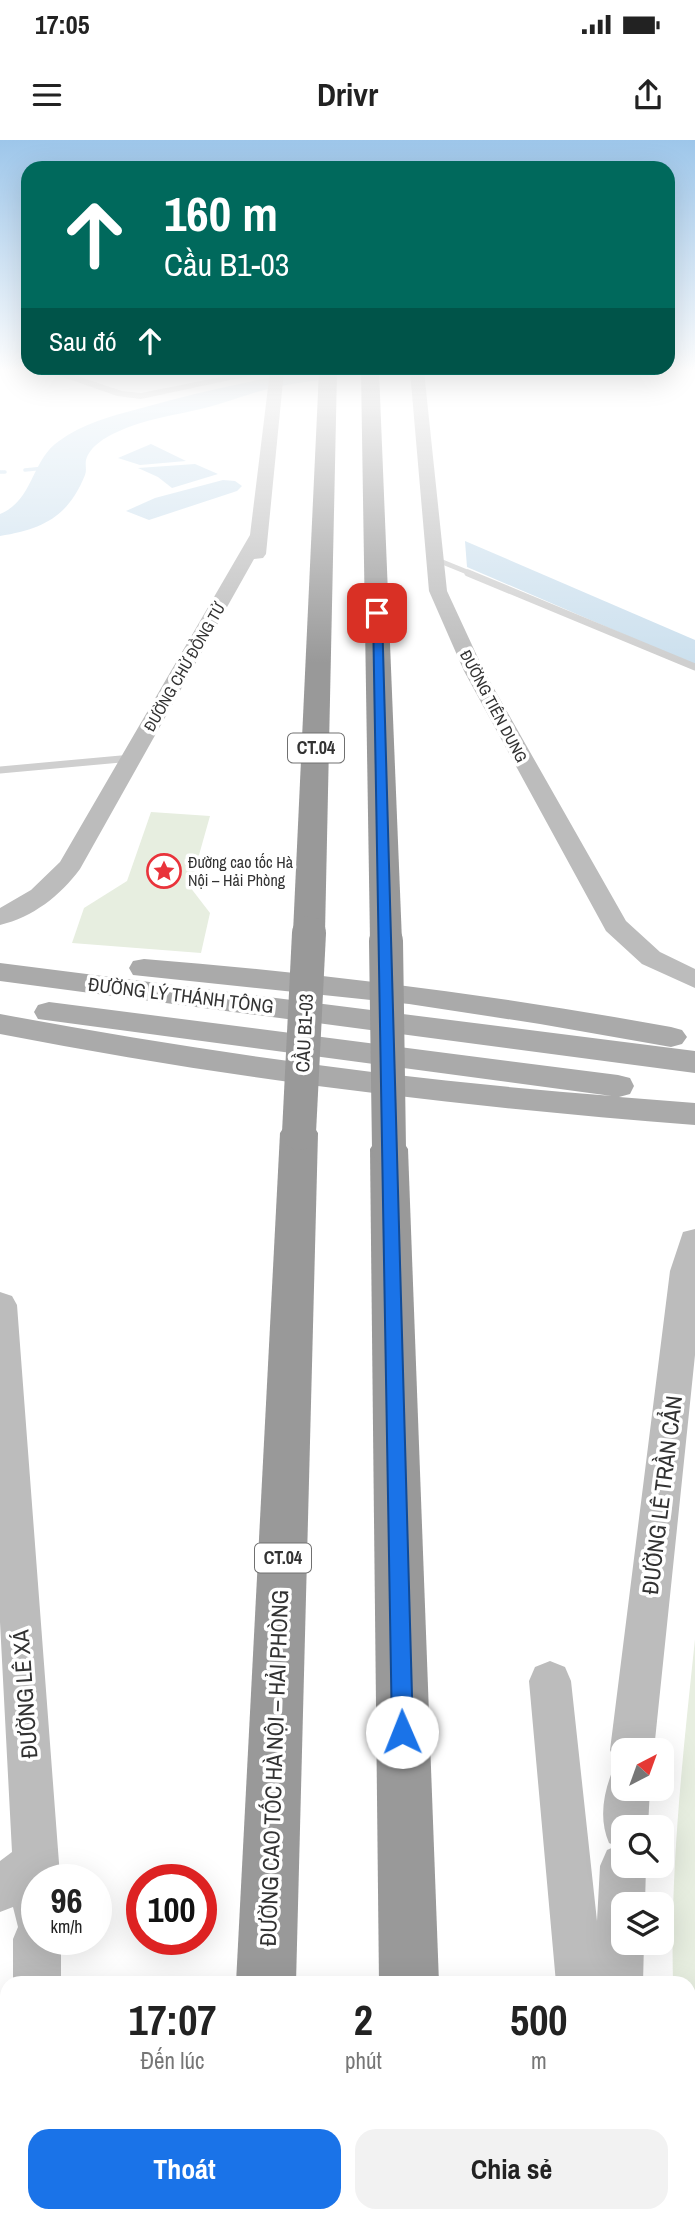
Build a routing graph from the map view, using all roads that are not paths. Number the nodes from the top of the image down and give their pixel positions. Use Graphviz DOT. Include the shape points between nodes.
graph roads {
  1 [pos="267,468"];
  2 [pos="326,468"];
  3 [pos="372,468"];
  4 [pos="426,468"];
  5 [pos="259,536"];
  6 [pos="435,559"];
  7 [pos="253,585"];
  8 [pos="438,591"];
  9 [pos="444,651"];
  10 [pos="695,667"];
  11 [pos="132,758"];
  12 [pos="0,770"];
  13 [pos="0,917"];
  14 [pos="0,958"];
  15 [pos="0,972"];
  16 [pos="695,979"];
  17 [pos="0,1006"];
  18 [pos="0,1024"];
  19 [pos="695,1042"];
  20 [pos="695,1062"];
  21 [pos="695,1096"];
  22 [pos="695,1114"];
  23 [pos="299,1133"];
  24 [pos="695,1241"];
  25 [pos="0,1305"];
  26 [pos="550,1681"];
  27 [pos="633,1738"];
  28 [pos="36,1863"];
  29 [pos="623,1878"];
  30 [pos="0,1889"];
  31 [pos="37,1955"];
  32 [pos="37,1976"];
  33 [pos="266,1976"];
  34 [pos="408,1976"];
  35 [pos="579,1976"];
  36 [pos="619,1976"];
  1 -- 5 [label="main road, ĐƯỜNG CHỬ ĐỒNG TỬ"];
  2 -- 23 [label="highway, CẦU B1-03 / CT.04, bridge"];
  3 -- 34 [label="highway, bridge"];
  4 -- 6 [label="main road, ĐƯỜNG TIÊN DUNG"];
  5 -- 7 [label="main road"];
  5 -- 11 [label="main road, ĐƯỜNG CHỬ ĐỒNG TỬ"];
  6 -- 8 [label="main road, ĐƯỜNG TIÊN DUNG"];
  6 -- 10 [label="lane"];
  8 -- 9 [label="main road"];
  8 -- 16 [label="main road, ĐƯỜNG TIÊN DUNG" via="483,689 615,925 651,958"];
  11 -- 12 [label="lane"];
  11 -- 13 [label="main road, ĐƯỜNG CHỬ ĐỒNG TỬ" via="65,873 34,899"];
  14 -- 19 [label="main road" via="285,980 622,1027"];
  15 -- 20 [label="main road, ĐƯỜNG LÝ THÁNH TÔNG"];
  17 -- 21 [label="main road, ĐƯỜNG LÝ THÁNH TÔNG"];
  18 -- 22 [label="main road" via="290,1075"];
  23 -- 33 [label="highway, ĐƯỜNG CAO TỐC HÀ NỘI – HẢI PHÒNG / CT.04"];
  24 -- 27 [label="main road, ĐƯỜNG LÊ TRẦN CẨN" via="687,1271"];
  25 -- 28 [label="main road, ĐƯỜNG LÊ XÁ"];
  26 -- 35 [label="main road"];
  28 -- 30 [label="main road"];
  29 -- 36 [label="main road"];
  31 -- 32 [label="main road"];
}
